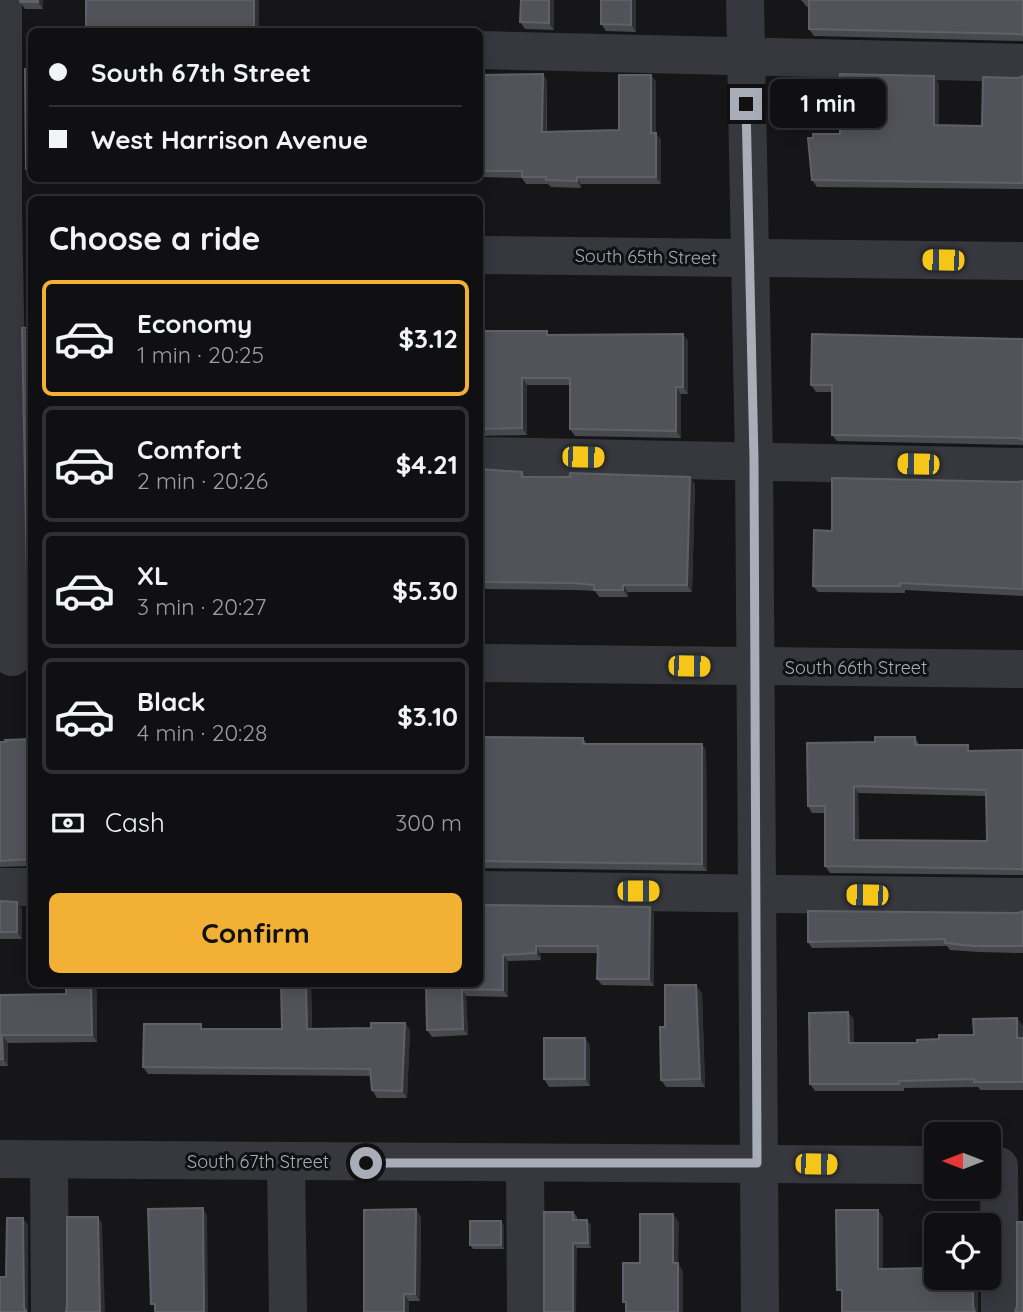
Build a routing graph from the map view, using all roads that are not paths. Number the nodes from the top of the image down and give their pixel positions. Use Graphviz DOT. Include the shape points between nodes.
graph roads {
  1 [pos="3,0"];
  2 [pos="745,0"];
  3 [pos="17,39"];
  4 [pos="483,50"];
  5 [pos="746,56"];
  6 [pos="1023,63"];
  7 [pos="12,249"];
  8 [pos="483,255"];
  9 [pos="749,258"];
  10 [pos="1023,261"];
  11 [pos="19,448"];
  12 [pos="483,456"];
  13 [pos="754,460"];
  14 [pos="1023,467"];
  15 [pos="14,658"];
  16 [pos="483,663"];
  17 [pos="755,667"];
  18 [pos="1023,669"];
  19 [pos="0,887"];
  20 [pos="28,887"];
  21 [pos="483,890"];
  22 [pos="755,893"];
  23 [pos="1023,897"];
  24 [pos="0,1159"];
  25 [pos="49,1160"];
  26 [pos="286,1162"];
  27 [pos="757,1163"];
  28 [pos="525,1164"];
  29 [pos="924,1165"];
  30 [pos="1004,1166"];
  31 [pos="50,1312"];
  32 [pos="288,1312"];
  33 [pos="526,1312"];
  34 [pos="760,1312"];
  35 [pos="1000,1312"];
  1 -- 3 [label="street"];
  2 -- 5 [label="street"];
  3 -- 7 [label="street"];
  4 -- 5 [label="street"];
  5 -- 6 [label="street"];
  5 -- 9 [label="street"];
  7 -- 11 [label="street"];
  8 -- 9 [label="street, South 65th Street"];
  9 -- 10 [label="street, South 65th Street"];
  9 -- 13 [label="street"];
  11 -- 15 [label="street"];
  12 -- 13 [label="street"];
  13 -- 14 [label="street"];
  13 -- 17 [label="street"];
  16 -- 17 [label="street, South 66th Street"];
  17 -- 18 [label="street, South 66th Street"];
  17 -- 22 [label="street"];
  19 -- 20 [label="street"];
  21 -- 22 [label="street"];
  22 -- 23 [label="street"];
  22 -- 27 [label="street"];
  24 -- 25 [label="street, South 67th Street"];
  25 -- 26 [label="street, South 67th Street"];
  25 -- 31 [label="street"];
  26 -- 28 [label="street, South 67th Street"];
  26 -- 32 [label="street"];
  27 -- 28 [label="street, South 67th Street"];
  27 -- 29 [label="street, South 67th Street"];
  27 -- 34 [label="street"];
  28 -- 33 [label="street"];
  30 -- 35 [label="street"];
}
